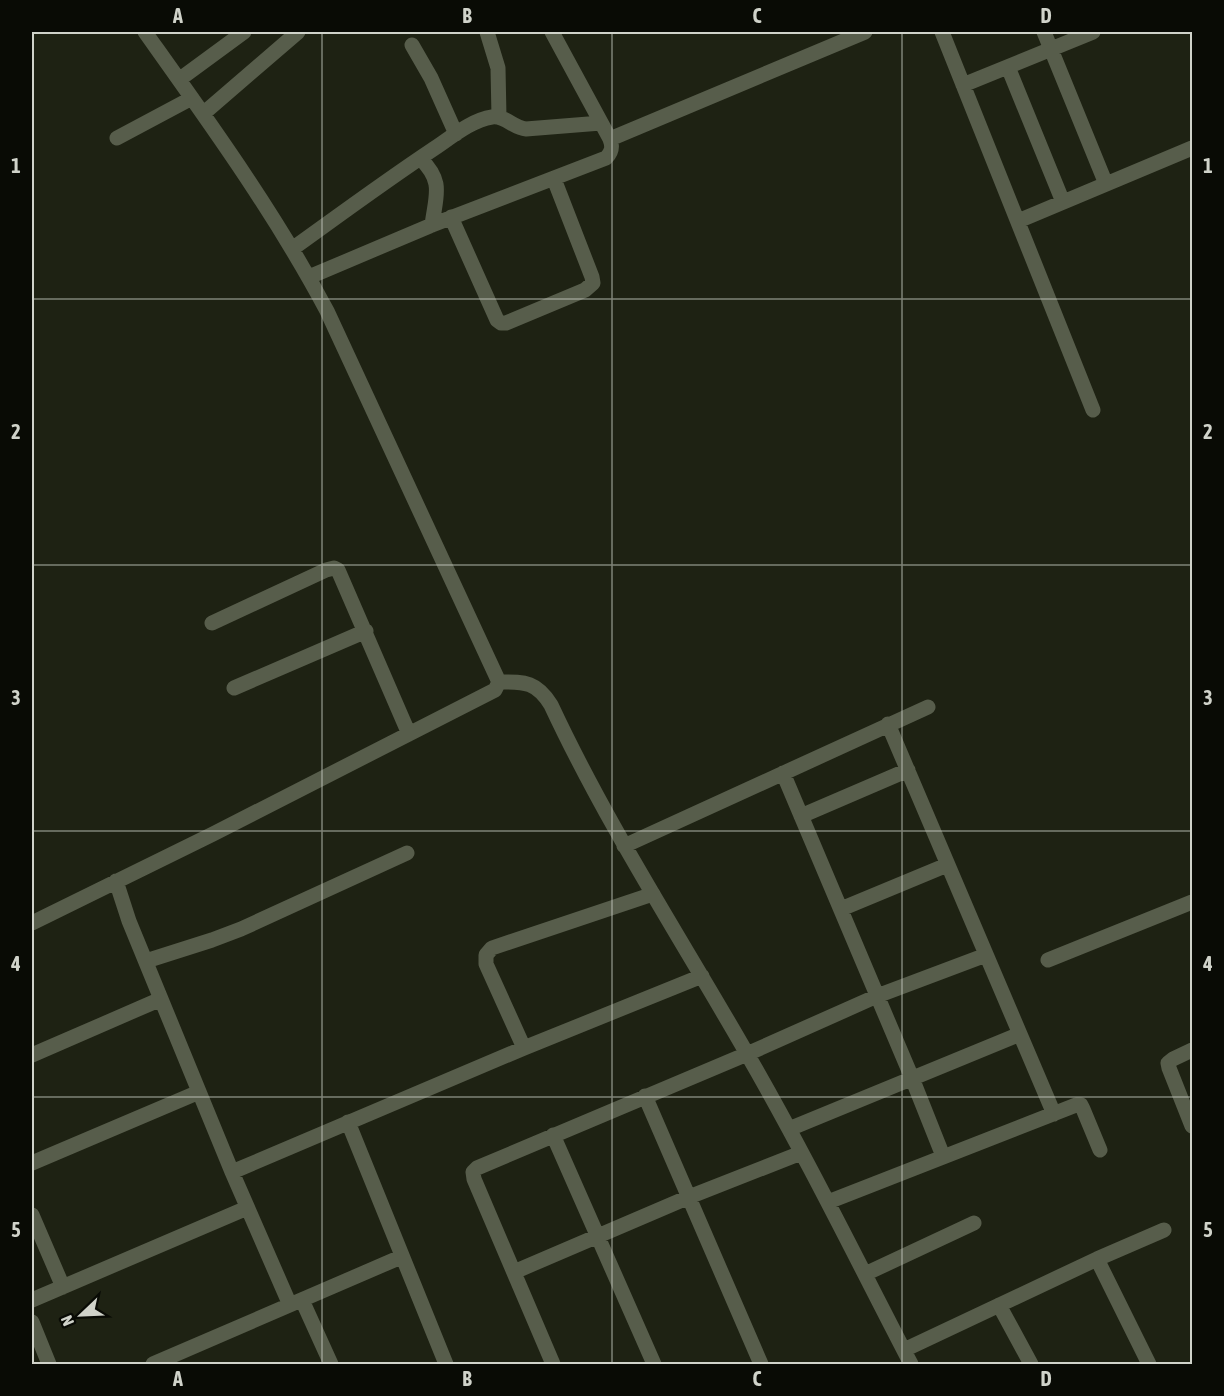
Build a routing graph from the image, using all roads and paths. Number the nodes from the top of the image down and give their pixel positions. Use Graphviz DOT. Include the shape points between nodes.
graph roads {
  1 [pos="145,32"];
  2 [pos="244,32"];
  3 [pos="298,32"];
  4 [pos="487,32"];
  5 [pos="552,32"];
  6 [pos="865,32"];
  7 [pos="942,32"];
  8 [pos="1044,32"];
  9 [pos="1094,32"];
  10 [pos="412,45"];
  11 [pos="1051,49"];
  12 [pos="1008,67"];
  13 [pos="180,80"];
  14 [pos="963,85"];
  15 [pos="192,98"];
  16 [pos="204,113"];
  17 [pos="499,117"];
  18 [pos="601,123"];
  19 [pos="456,134"];
  20 [pos="117,138"];
  21 [pos="610,139"];
  22 [pos="1192,148"];
  23 [pos="420,159"];
  24 [pos="554,179"];
  25 [pos="1106,184"];
  26 [pos="1063,202"];
  27 [pos="451,217"];
  28 [pos="1017,221"];
  29 [pos="432,225"];
  30 [pos="292,249"];
  31 [pos="309,277"];
  32 [pos="1094,410"];
  33 [pos="212,623"];
  34 [pos="366,631"];
  35 [pos="499,682"];
  36 [pos="234,688"];
  37 [pos="928,707"];
  38 [pos="888,724"];
  39 [pos="409,734"];
  40 [pos="908,770"];
  41 [pos="783,773"];
  42 [pos="801,816"];
  43 [pos="624,846"];
  44 [pos="407,853"];
  45 [pos="947,865"];
  46 [pos="116,881"];
  47 [pos="653,894"];
  48 [pos="1192,902"];
  49 [pos="841,909"];
  50 [pos="32,922"];
  51 [pos="986,955"];
  52 [pos="1048,960"];
  53 [pos="146,961"];
  54 [pos="702,976"];
  55 [pos="877,996"];
  56 [pos="161,999"];
  57 [pos="1020,1034"];
  58 [pos="524,1048"];
  59 [pos="1192,1050"];
  60 [pos="747,1054"];
  61 [pos="32,1056"];
  62 [pos="912,1078"];
  63 [pos="200,1092"];
  64 [pos="645,1096"];
  65 [pos="1054,1114"];
  66 [pos="348,1122"];
  67 [pos="1192,1126"];
  68 [pos="789,1129"];
  69 [pos="553,1135"];
  70 [pos="1100,1150"];
  71 [pos="801,1153"];
  72 [pos="943,1156"];
  73 [pos="32,1163"];
  74 [pos="232,1172"];
  75 [pos="689,1197"];
  76 [pos="828,1202"];
  77 [pos="247,1208"];
  78 [pos="32,1215"];
  79 [pos="974,1223"];
  80 [pos="1164,1230"];
  81 [pos="597,1235"];
  82 [pos="401,1257"];
  83 [pos="1096,1259"];
  84 [pos="514,1272"];
  85 [pos="865,1274"];
  86 [pos="63,1287"];
  87 [pos="32,1300"];
  88 [pos="296,1303"];
  89 [pos="999,1305"];
  90 [pos="32,1322"];
  91 [pos="906,1360"];
  92 [pos="49,1365"];
  93 [pos="153,1365"];
  94 [pos="331,1365"];
  95 [pos="446,1365"];
  96 [pos="553,1365"];
  97 [pos="654,1365"];
  98 [pos="761,1365"];
  99 [pos="1031,1365"];
  100 [pos="1149,1365"];
  1 -- 13 [label="street"];
  2 -- 13 [label="street"];
  3 -- 16 [label="street"];
  4 -- 17 [label="street" via="498,68"];
  5 -- 18 [label="street"];
  6 -- 21 [label="street"];
  7 -- 14 [label="street"];
  8 -- 11 [label="street"];
  9 -- 11 [label="street"];
  10 -- 19 [label="street"];
  11 -- 12 [label="street"];
  11 -- 25 [label="street"];
  12 -- 14 [label="street"];
  12 -- 26 [label="street"];
  13 -- 15 [label="street"];
  14 -- 28 [label="street"];
  15 -- 16 [label="street"];
  15 -- 20 [label="street"];
  16 -- 30 [label="street"];
  17 -- 18 [label="street" via="526,129"];
  17 -- 19 [label="street"];
  18 -- 21 [label="street"];
  19 -- 23 [label="street"];
  21 -- 24 [label="street" via="611,153 606,158"];
  22 -- 25 [label="street"];
  23 -- 29 [label="street" via="437,181"];
  23 -- 30 [label="street"];
  24 -- 27 [label="street"];
  24 -- 27 [label="street" via="593,283 585,290 506,323 496,320"];
  25 -- 26 [label="street"];
  26 -- 28 [label="street"];
  27 -- 29 [label="street"];
  28 -- 32 [label="street"];
  29 -- 31 [label="street"];
  30 -- 31 [label="street"];
  31 -- 35 [label="street"];
  33 -- 34 [label="street" via="334,568 339,570"];
  34 -- 36 [label="street"];
  34 -- 39 [label="street"];
  35 -- 39 [label="street" via="495,690"];
  35 -- 43 [label="street" via="524,682 544,694"];
  37 -- 38 [label="street"];
  38 -- 40 [label="street"];
  38 -- 41 [label="street"];
  39 -- 46 [label="street"];
  40 -- 42 [label="street"];
  40 -- 45 [label="street"];
  41 -- 42 [label="street"];
  41 -- 43 [label="street"];
  42 -- 49 [label="street"];
  43 -- 47 [label="street"];
  44 -- 53 [label="street" via="241,929"];
  45 -- 49 [label="street"];
  45 -- 51 [label="street"];
  46 -- 50 [label="street"];
  46 -- 53 [label="street"];
  47 -- 54 [label="street"];
  47 -- 58 [label="street" via="492,948 486,964"];
  48 -- 52 [label="street"];
  49 -- 55 [label="street"];
  51 -- 55 [label="street"];
  51 -- 57 [label="street"];
  53 -- 56 [label="street"];
  54 -- 58 [label="street"];
  54 -- 60 [label="street"];
  55 -- 60 [label="street"];
  55 -- 62 [label="street"];
  56 -- 61 [label="street"];
  56 -- 63 [label="street"];
  57 -- 62 [label="street"];
  57 -- 65 [label="street"];
  58 -- 66 [label="street"];
  59 -- 67 [label="street" via="1168,1063"];
  60 -- 64 [label="street"];
  60 -- 68 [label="street"];
  62 -- 68 [label="street"];
  62 -- 72 [label="street"];
  63 -- 73 [label="street"];
  63 -- 74 [label="street"];
  64 -- 69 [label="street"];
  64 -- 75 [label="street"];
  65 -- 70 [label="street" via="1081,1106"];
  65 -- 72 [label="street"];
  66 -- 74 [label="street"];
  66 -- 82 [label="street"];
  68 -- 71 [label="street"];
  69 -- 81 [label="street"];
  69 -- 84 [label="street" via="473,1172"];
  71 -- 75 [label="street"];
  71 -- 76 [label="street"];
  72 -- 76 [label="street"];
  74 -- 77 [label="street"];
  75 -- 81 [label="street"];
  75 -- 98 [label="street"];
  76 -- 85 [label="street"];
  77 -- 86 [label="street"];
  77 -- 88 [label="street"];
  78 -- 86 [label="street"];
  79 -- 85 [label="street"];
  80 -- 83 [label="street"];
  81 -- 84 [label="street"];
  81 -- 97 [label="street"];
  82 -- 88 [label="street"];
  82 -- 95 [label="street"];
  83 -- 89 [label="street"];
  83 -- 100 [label="street"];
  84 -- 96 [label="street"];
  85 -- 91 [label="street"];
  86 -- 87 [label="street"];
  88 -- 93 [label="street"];
  88 -- 94 [label="street"];
  89 -- 91 [label="street"];
  89 -- 99 [label="street"];
  90 -- 92 [label="street"];
}
